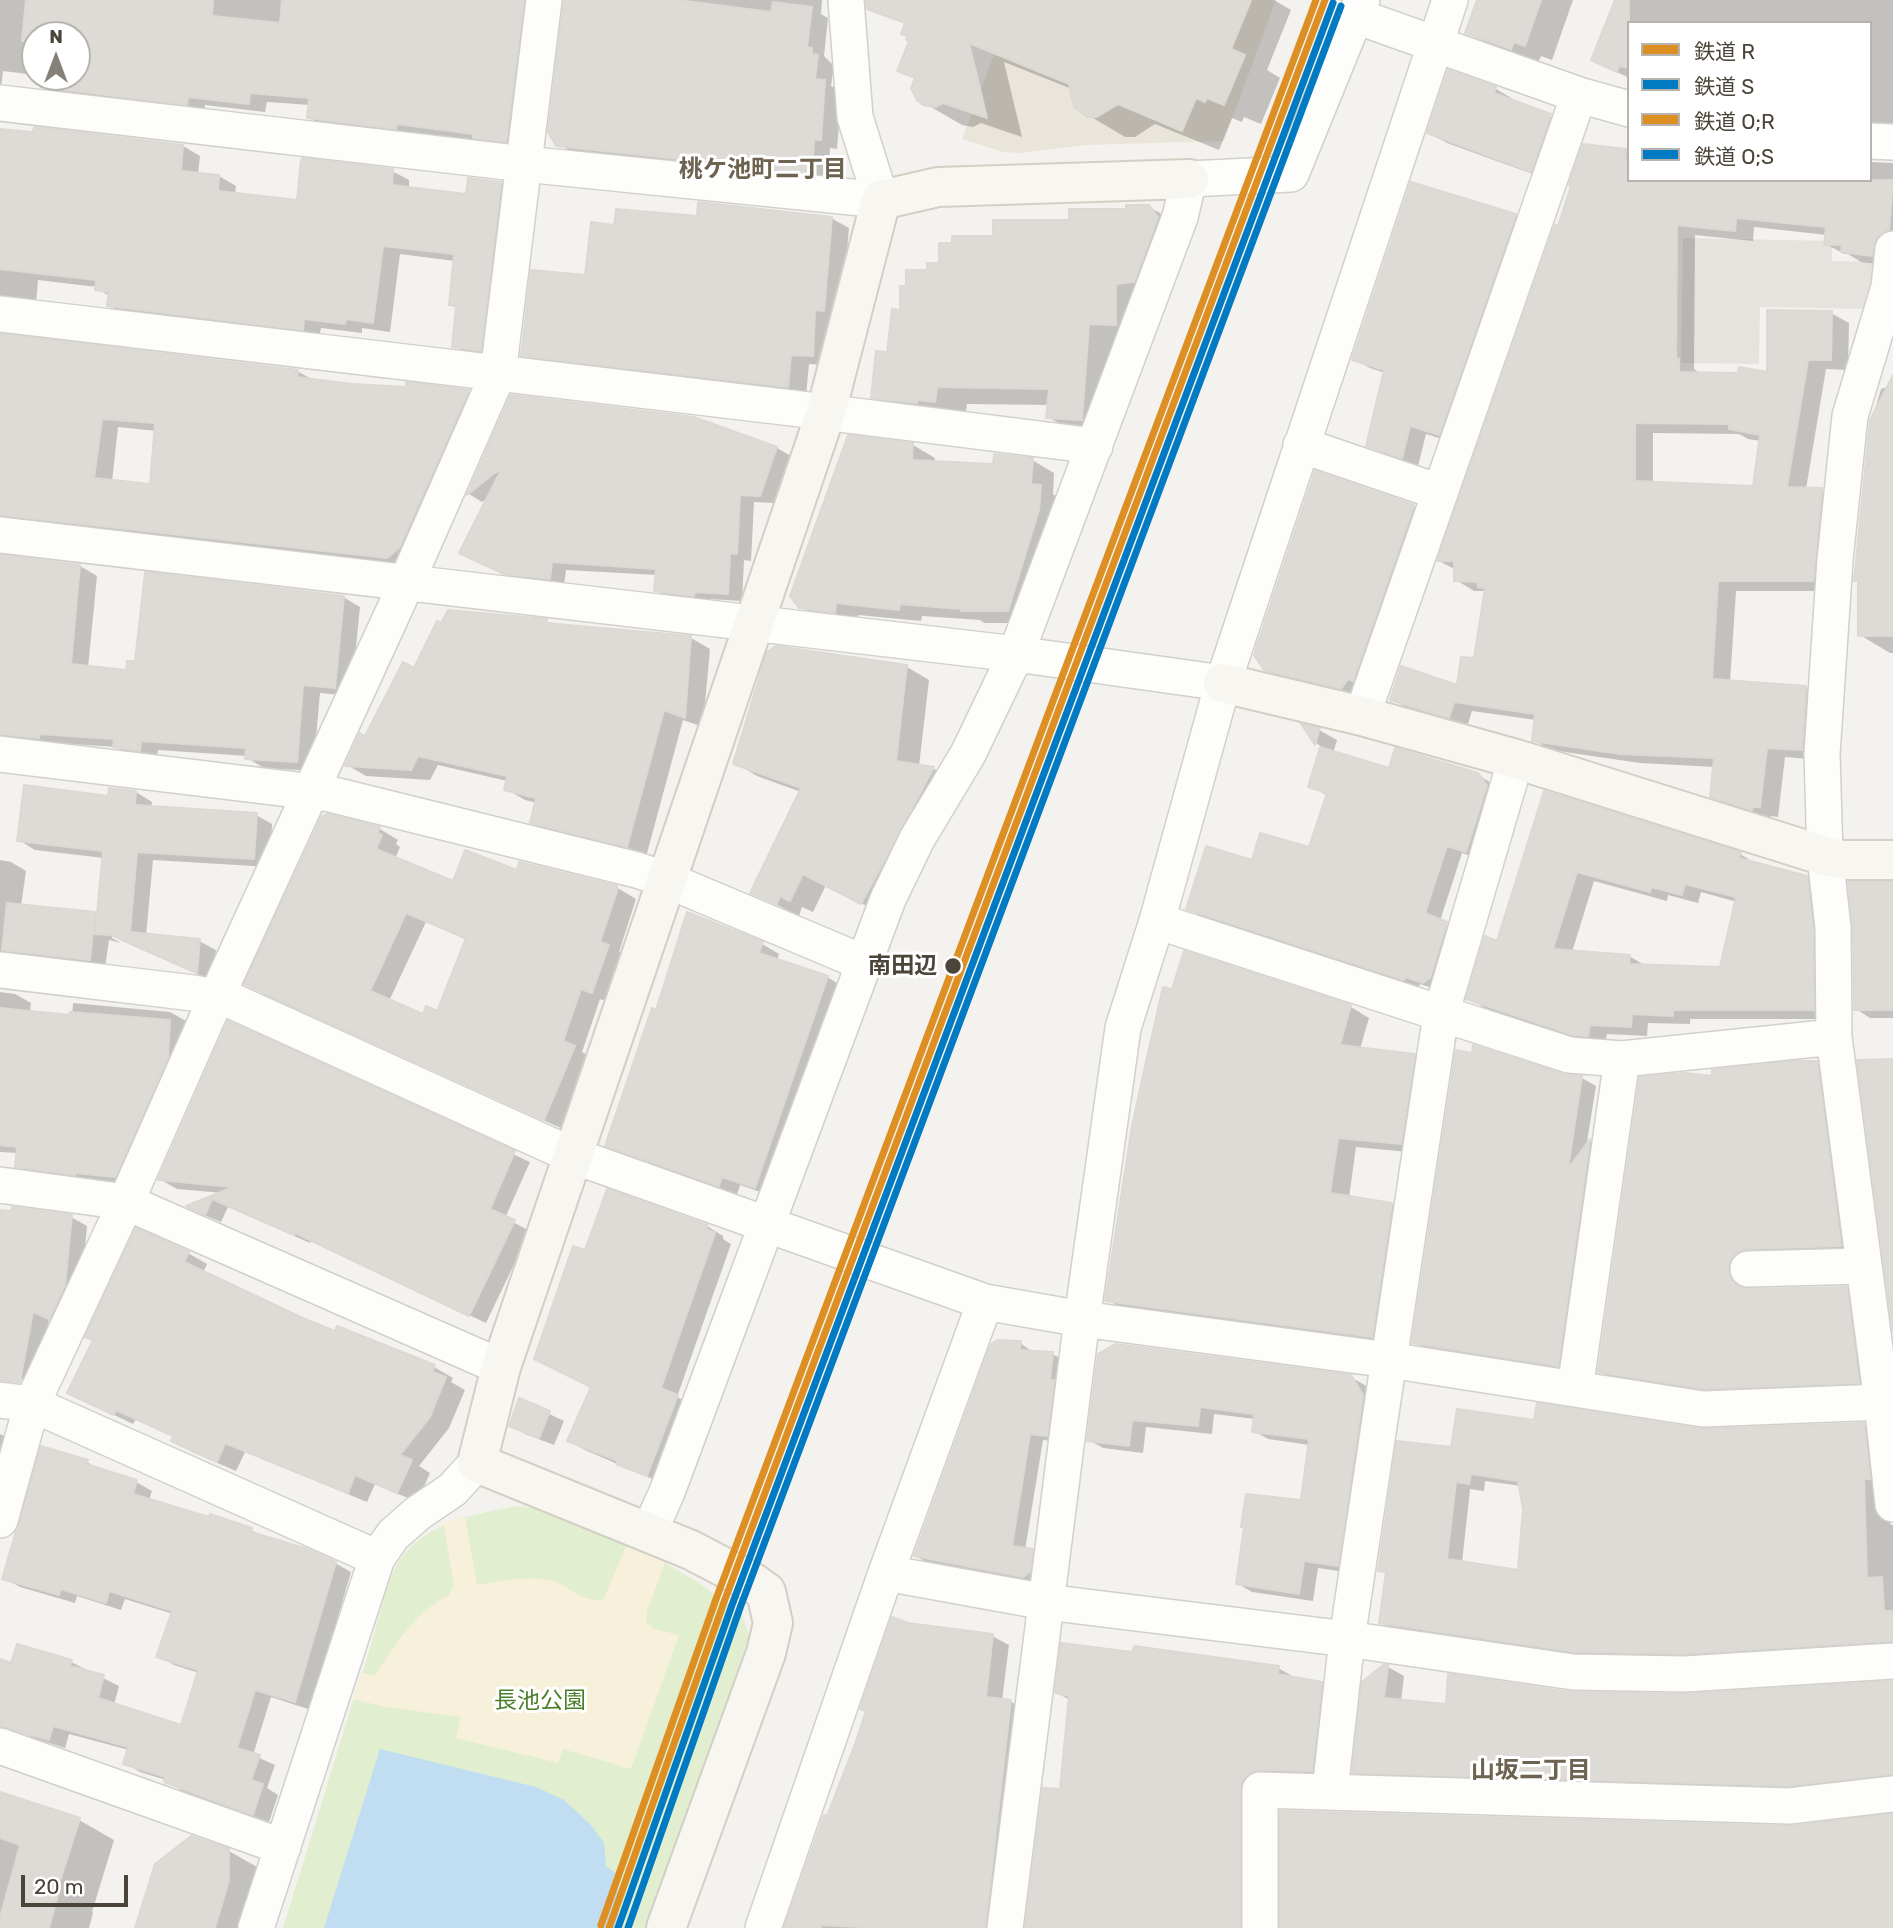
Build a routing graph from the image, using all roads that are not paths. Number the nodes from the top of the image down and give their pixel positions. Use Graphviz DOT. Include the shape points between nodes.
graph roads {
  1 [pos="544,0"];
  2 [pos="846,0"];
  3 [pos="1450,0"];
  4 [pos="1359,8"];
  5 [pos="1435,43"];
  6 [pos="1579,95"];
  7 [pos="0,103"];
  8 [pos="1627,109"];
  9 [pos="1872,141"];
  10 [pos="1893,142"];
  11 [pos="524,164"];
  12 [pos="1189,179"];
  13 [pos="881,200"];
  14 [pos="1893,249"];
  15 [pos="0,314"];
  16 [pos="498,374"];
  17 [pos="826,412"];
  18 [pos="1301,445"];
  19 [pos="1096,446"];
  20 [pos="1439,492"];
  21 [pos="0,535"];
  22 [pos="407,583"];
  23 [pos="753,622"];
  24 [pos="1016,654"];
  25 [pos="1223,682"];
  26 [pos="1362,716"];
  27 [pos="0,754"];
  28 [pos="1516,760"];
  29 [pos="312,791"];
  30 [pos="1825,856"];
  31 [pos="1893,860"];
  32 [pos="667,880"];
  33 [pos="1157,922"];
  34 [pos="864,963"];
  35 [pos="0,970"];
  36 [pos="216,998"];
  37 [pos="1441,1014"];
  38 [pos="1834,1037"];
  39 [pos="1622,1059"];
  40 [pos="574,1156"];
  41 [pos="0,1185"];
  42 [pos="126,1202"];
  43 [pos="769,1224"];
  44 [pos="1864,1266"];
  45 [pos="1748,1269"];
  46 [pos="985,1302"];
  47 [pos="1082,1319"];
  48 [pos="1389,1360"];
  49 [pos="500,1367"];
  50 [pos="1574,1389"];
  51 [pos="16,1402"];
  52 [pos="1882,1402"];
  53 [pos="477,1463"];
  54 [pos="1893,1504"];
  55 [pos="0,1520"];
  56 [pos="649,1532"];
  57 [pos="377,1558"];
  58 [pos="886,1573"];
  59 [pos="1046,1602"];
  60 [pos="1347,1639"];
  61 [pos="1893,1661"];
  62 [pos="0,1746"];
  63 [pos="1330,1791"];
  64 [pos="1893,1794"];
  65 [pos="283,1847"];
  66 [pos="256,1928"];
  67 [pos="666,1928"];
  68 [pos="763,1928"];
  69 [pos="1005,1928"];
  70 [pos="1260,1928"];
  1 -- 11 [label="street"];
  2 -- 13 [label="street" via="855,117"];
  3 -- 5 [label="street"];
  4 -- 5 [label="street"];
  4 -- 12 [label="street" via="1291,174"];
  5 -- 6 [label="street"];
  5 -- 18 [label="street"];
  6 -- 8 [label="street"];
  6 -- 20 [label="street"];
  7 -- 11 [label="street"];
  9 -- 10 [label="street"];
  11 -- 13 [label="street"];
  11 -- 16 [label="street"];
  12 -- 13 [label="street" via="938,187"];
  12 -- 19 [label="street" via="1180,217"];
  13 -- 17 [label="street"];
  14 -- 30 [label="street" via="1889,287 1850,416 1822,754"];
  15 -- 16 [label="street"];
  16 -- 17 [label="street"];
  16 -- 22 [label="street"];
  17 -- 19 [label="street"];
  17 -- 23 [label="street"];
  18 -- 20 [label="street"];
  18 -- 25 [label="street"];
  19 -- 24 [label="street"];
  20 -- 26 [label="street"];
  21 -- 22 [label="street"];
  22 -- 23 [label="street"];
  22 -- 29 [label="street"];
  23 -- 24 [label="street"];
  23 -- 32 [label="street"];
  24 -- 25 [label="street"];
  24 -- 34 [label="street" via="968,754 917,839"];
  25 -- 26 [label="street"];
  25 -- 33 [label="street"];
  26 -- 28 [label="street"];
  27 -- 29 [label="street"];
  28 -- 30 [label="street"];
  28 -- 37 [label="street"];
  29 -- 32 [label="street"];
  29 -- 36 [label="street"];
  30 -- 31 [label="street"];
  30 -- 38 [label="street" via="1833,927"];
  32 -- 34 [label="street"];
  32 -- 40 [label="street"];
  33 -- 37 [label="street"];
  33 -- 47 [label="street" via="1123,1028"];
  34 -- 43 [label="street"];
  35 -- 36 [label="street"];
  36 -- 40 [label="street" via="230,1000"];
  36 -- 42 [label="street"];
  37 -- 39 [label="street" via="1569,1055"];
  37 -- 48 [label="street"];
  38 -- 39 [label="street"];
  38 -- 44 [label="street"];
  39 -- 50 [label="street"];
  40 -- 43 [label="street"];
  40 -- 49 [label="street"];
  41 -- 42 [label="street"];
  42 -- 49 [label="street"];
  42 -- 51 [label="street"];
  43 -- 46 [label="street"];
  43 -- 56 [label="street"];
  44 -- 45 [label="street"];
  44 -- 52 [label="street"];
  46 -- 47 [label="street"];
  46 -- 58 [label="street"];
  47 -- 48 [label="street"];
  47 -- 59 [label="street"];
  48 -- 50 [label="street"];
  48 -- 60 [label="street"];
  49 -- 53 [label="street"];
  50 -- 52 [label="street" via="1703,1409"];
  51 -- 55 [label="street"];
  51 -- 57 [label="street"];
  52 -- 54 [label="street"];
  53 -- 56 [label="street"];
  53 -- 57 [label="street" via="452,1490 393,1535"];
  56 -- 67 [label="street" via="766,1592 773,1623"];
  57 -- 65 [label="street"];
  58 -- 59 [label="street"];
  58 -- 68 [label="street"];
  59 -- 60 [label="street"];
  59 -- 69 [label="street"];
  60 -- 61 [label="street" via="1573,1672 1685,1674"];
  60 -- 63 [label="street"];
  62 -- 65 [label="street"];
  63 -- 64 [label="street" via="1789,1805"];
  63 -- 70 [label="street" via="1260,1790"];
  65 -- 66 [label="street"];
}
